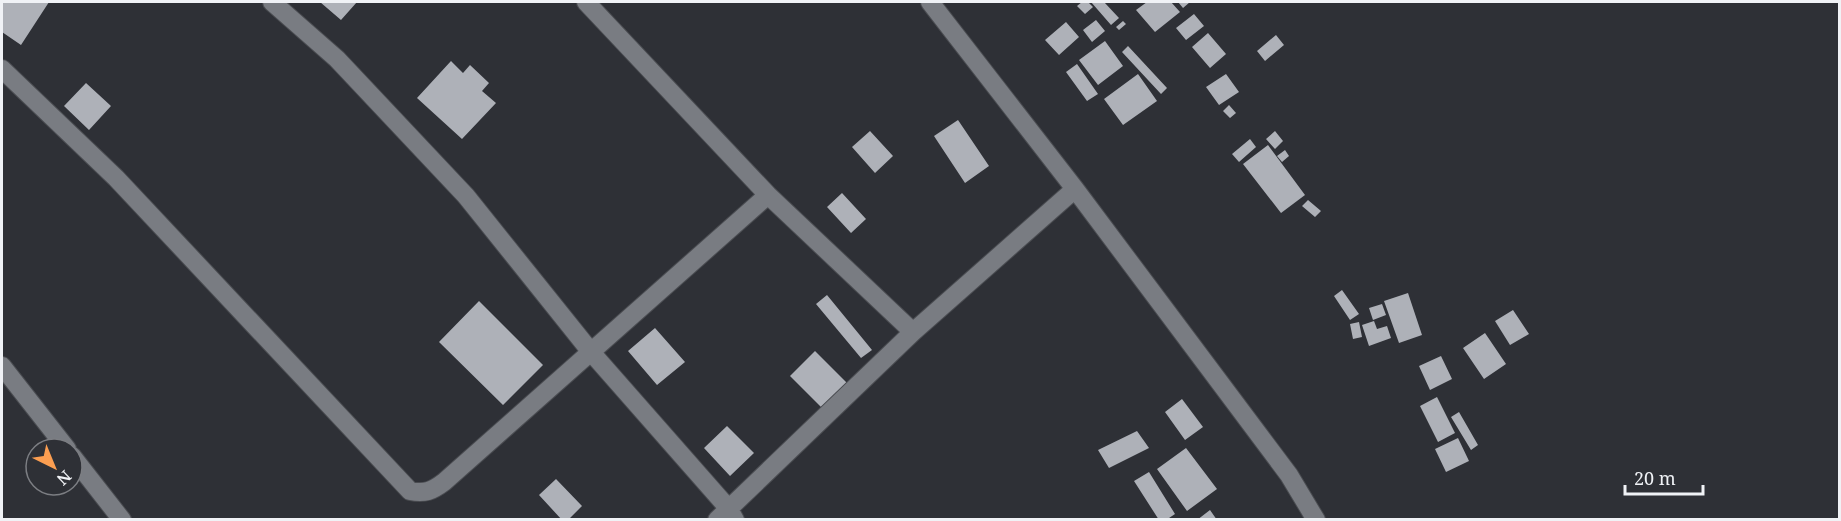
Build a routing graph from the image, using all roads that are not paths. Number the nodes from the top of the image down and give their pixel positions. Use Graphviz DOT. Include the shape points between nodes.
graph roads {
  1 [pos="273,2"];
  2 [pos="586,2"];
  3 [pos="930,2"];
  4 [pos="2,69"];
  5 [pos="1075,189"];
  6 [pos="768,195"];
  7 [pos="913,332"];
  8 [pos="591,352"];
  9 [pos="2,366"];
  10 [pos="58,437"];
  11 [pos="84,471"];
  12 [pos="727,516"];
  13 [pos="122,519"];
  14 [pos="1316,519"];
  1 -- 8 [label="street" via="338,59 466,196"];
  2 -- 6 [label="street"];
  3 -- 5 [label="street"];
  4 -- 8 [label="street" via="116,178 410,490 423,494 435,489"];
  5 -- 7 [label="street"];
  5 -- 14 [label="street" via="1289,475"];
  6 -- 7 [label="street"];
  6 -- 8 [label="street"];
  7 -- 12 [label="street"];
  8 -- 12 [label="street"];
  9 -- 10 [label="street"];
  11 -- 13 [label="street"];
}
